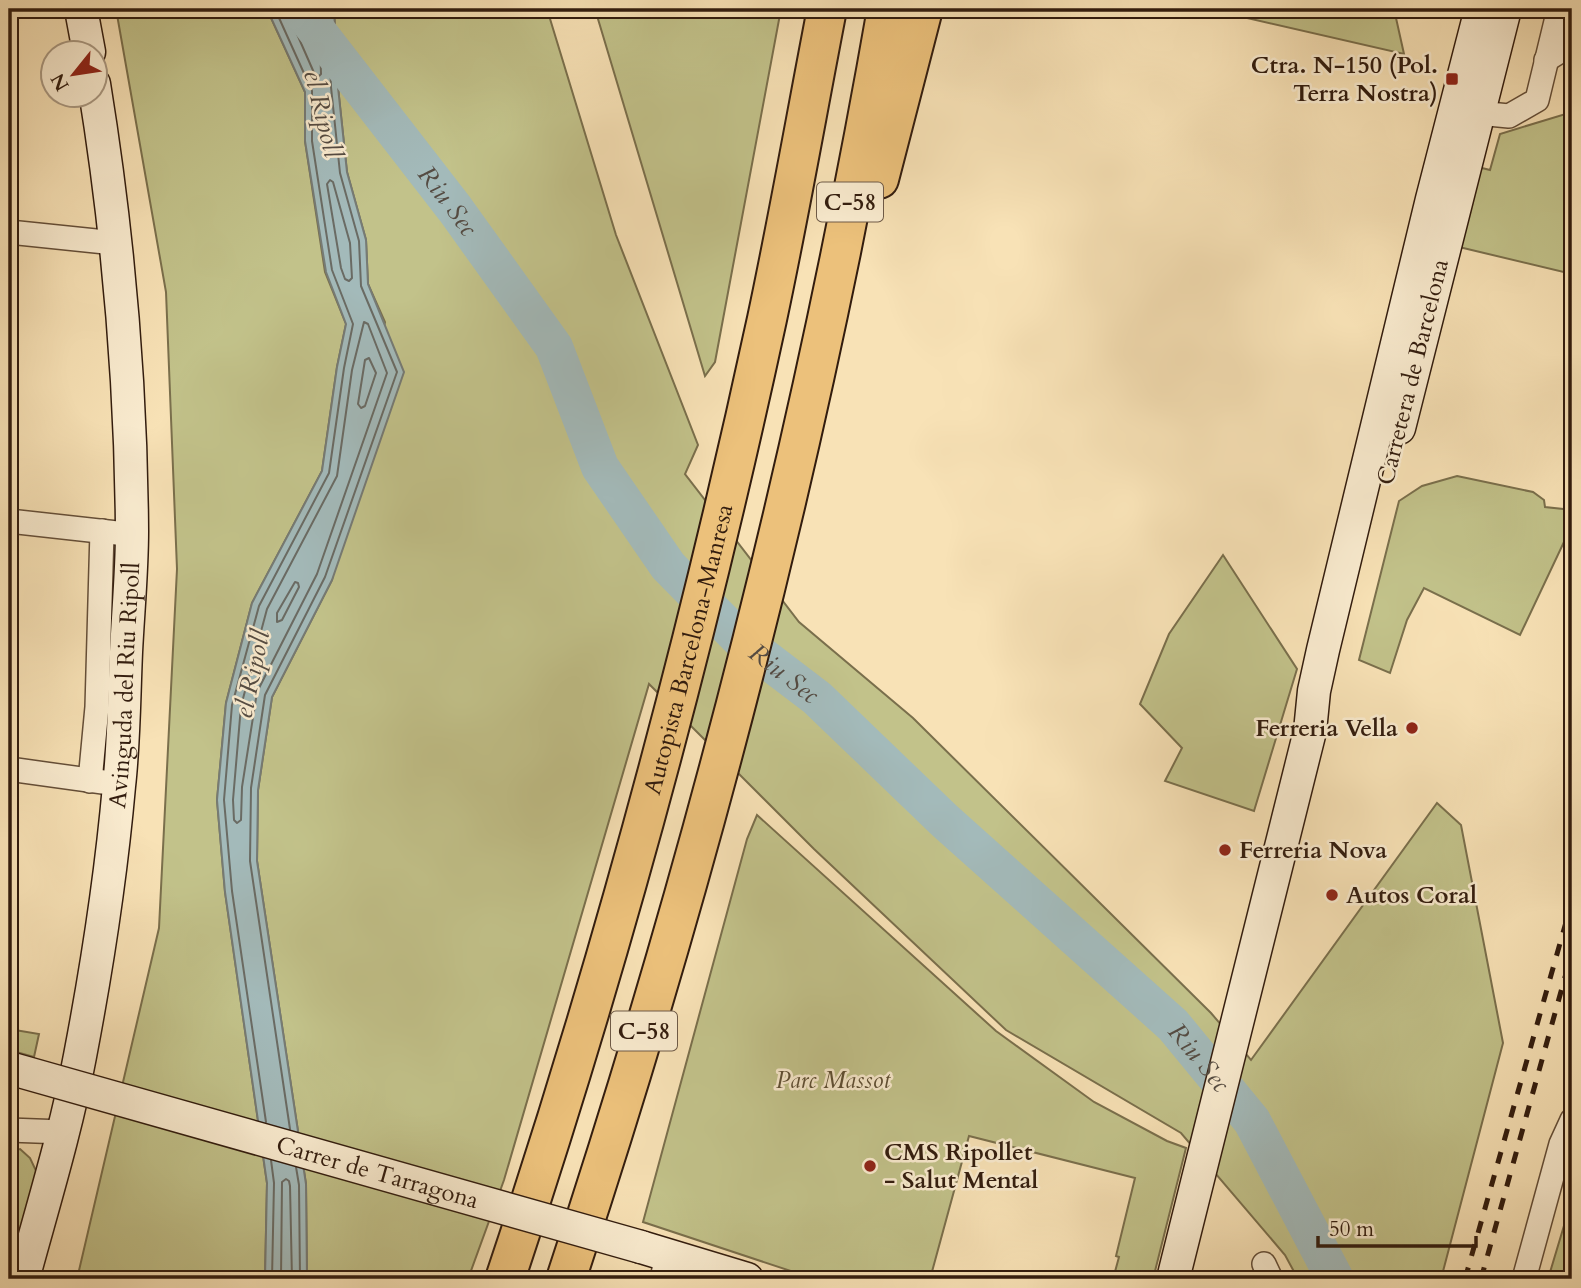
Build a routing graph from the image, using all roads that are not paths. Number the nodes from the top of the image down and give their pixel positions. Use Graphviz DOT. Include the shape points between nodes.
graph roads {
  1 [pos="81,9"];
  2 [pos="827,9"];
  3 [pos="887,9"];
  4 [pos="923,9"];
  5 [pos="1481,9"];
  6 [pos="1505,9"];
  7 [pos="1559,9"];
  8 [pos="86,38"];
  9 [pos="1572,44"];
  10 [pos="1546,60"];
  11 [pos="98,108"];
  12 [pos="1478,113"];
  13 [pos="9,232"];
  14 [pos="116,243"];
  15 [pos="1391,366"];
  16 [pos="810,395"];
  17 [pos="1394,448"];
  18 [pos="9,521"];
  19 [pos="117,533"];
  20 [pos="1349,542"];
  21 [pos="1310,731"];
  22 [pos="9,769"];
  23 [pos="105,783"];
  24 [pos="9,1068"];
  25 [pos="1572,1120"];
  26 [pos="9,1130"];
  27 [pos="63,1132"];
  28 [pos="657,1260"];
  29 [pos="1172,1275"];
  30 [pos="23,1279"];
  31 [pos="505,1279"];
  32 [pos="566,1279"];
  33 [pos="747,1279"];
  34 [pos="1524,1279"];
  1 -- 8 [label="main road"];
  2 -- 31 [label="highway, Autopista Barcelona-Manresa / C-58" via="742,431 671,722 595,990"];
  3 -- 16 [label="highway, C-58"];
  4 -- 16 [label="highway" via="857,262"];
  5 -- 15 [label="main road, Carretera de Barcelona"];
  6 -- 12 [label="main road, Carretera de Barcelona"];
  7 -- 10 [label="street"];
  9 -- 10 [label="street"];
  10 -- 12 [label="street" via="1538,100 1509,116"];
  11 -- 14 [label="main road, Avinguda del Riu Ripoll"];
  12 -- 17 [label="main road, Carretera de Barcelona"];
  13 -- 14 [label="street"];
  14 -- 19 [label="main road, Avinguda del Riu Ripoll" via="125,353"];
  15 -- 17 [label="main road" via="1394,395 1387,426"];
  15 -- 20 [label="main road, Carretera de Barcelona"];
  16 -- 32 [label="highway, C-58" via="715,780 654,999"];
  17 -- 20 [label="main road" via="1377,471 1360,525"];
  17 -- 21 [label="main road, Carretera de Barcelona" via="1329,695"];
  18 -- 19 [label="street"];
  19 -- 23 [label="main road, Avinguda del Riu Ripoll"];
  20 -- 21 [label="main road, Carretera de Barcelona" via="1316,681"];
  21 -- 29 [label="main road, Carretera de Barcelona"];
  22 -- 23 [label="street"];
  23 -- 27 [label="main road, Avinguda del Riu Ripoll" via="93,984"];
  24 -- 28 [label="main road, Carrer de Tarragona, bridge"];
  25 -- 34 [label="street" via="1561,1144"];
  26 -- 27 [label="street"];
  27 -- 30 [label="main road, Avinguda del Riu Ripoll"];
  28 -- 33 [label="main road, Carrer de Tarragona"];
}
